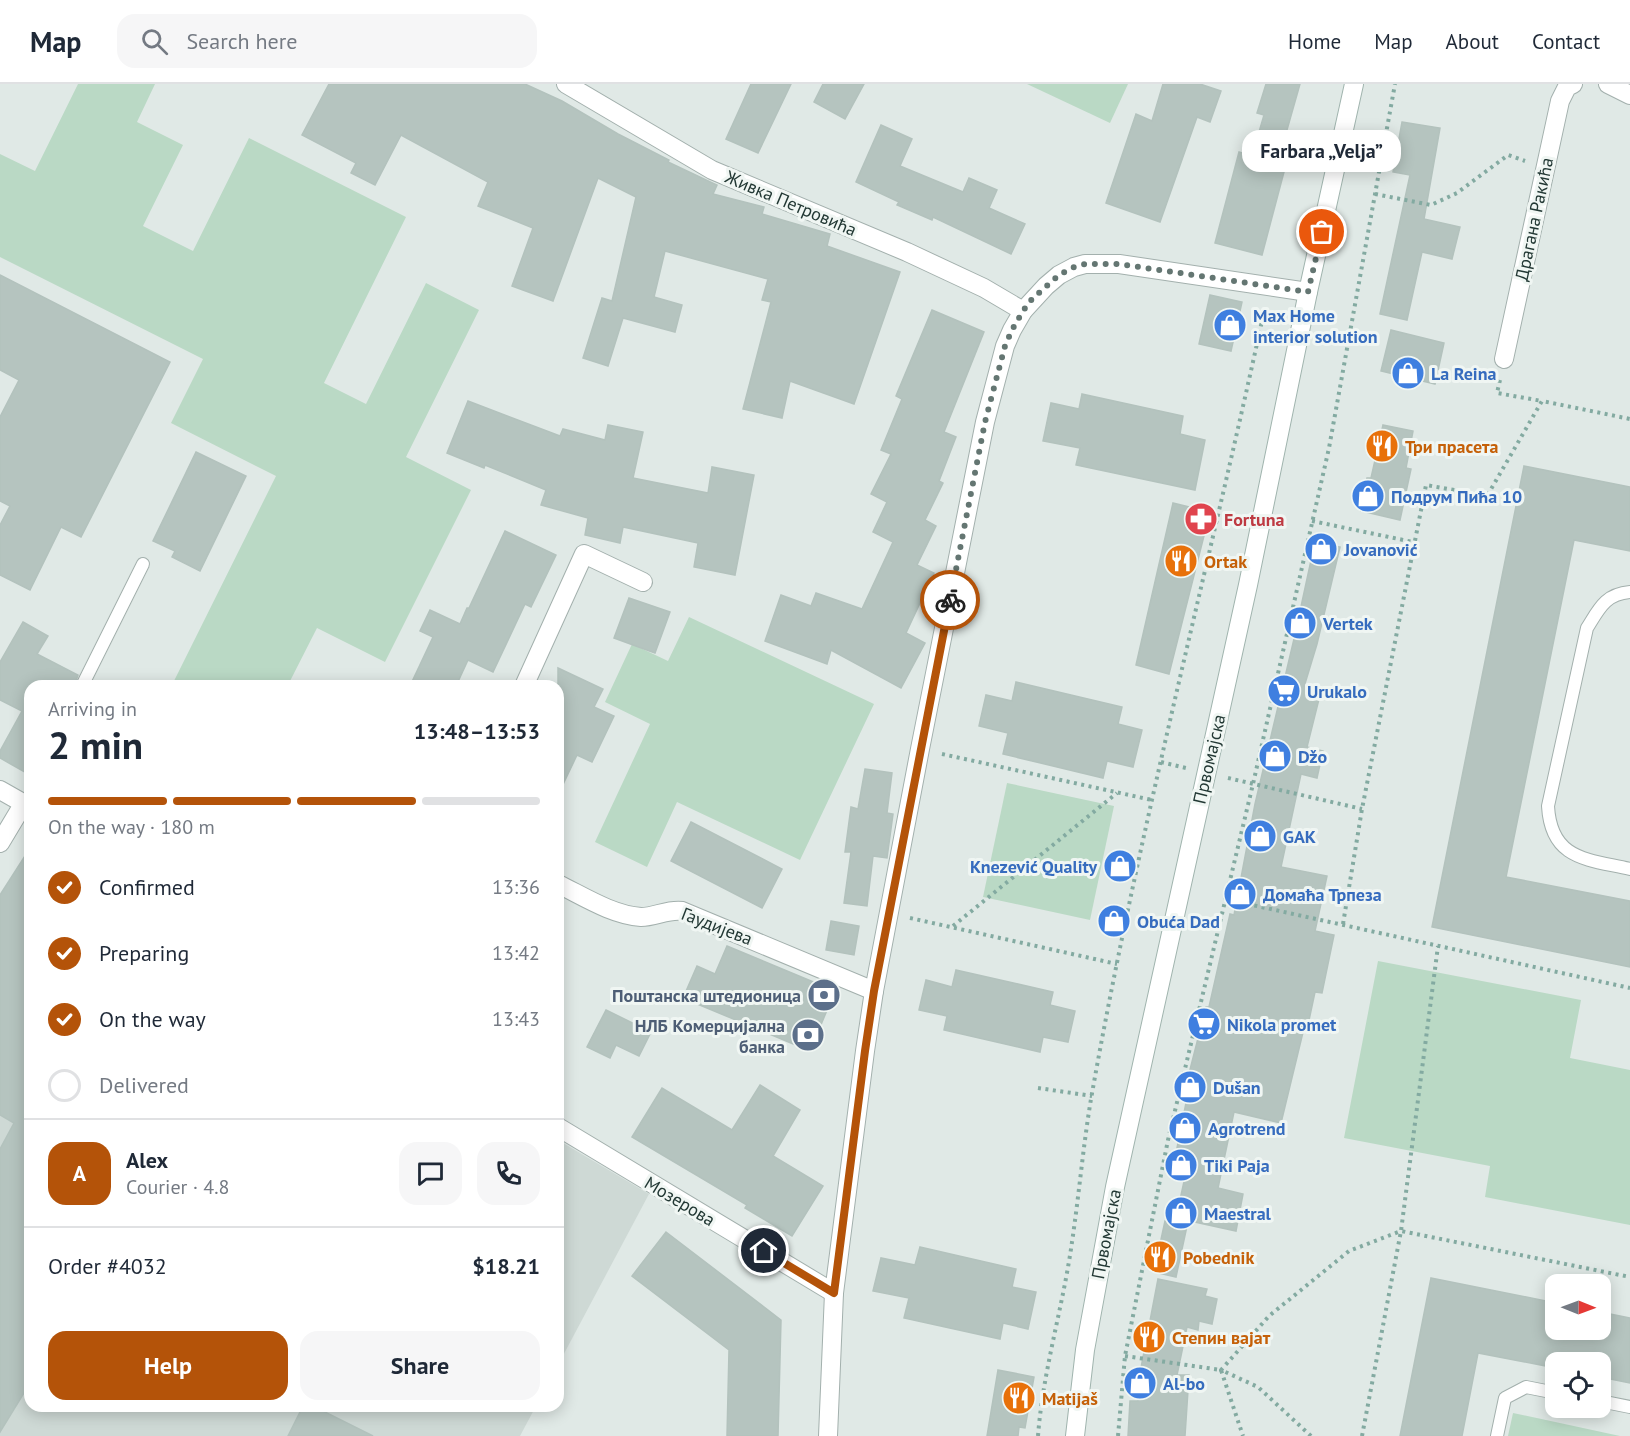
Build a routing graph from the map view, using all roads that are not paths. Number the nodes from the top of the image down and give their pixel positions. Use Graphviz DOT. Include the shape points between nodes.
graph roads {
  1 [pos="566,84"];
  2 [pos="1354,84"];
  3 [pos="1573,84"];
  4 [pos="1608,84"];
  5 [pos="1630,95"];
  6 [pos="1308,292"];
  7 [pos="1023,311"];
  8 [pos="1504,359"];
  9 [pos="142,564"];
  10 [pos="643,582"];
  11 [pos="1630,592"];
  12 [pos="85,680"];
  13 [pos="527,680"];
  14 [pos="0,790"];
  15 [pos="24,799"];
  16 [pos="24,806"];
  17 [pos="0,843"];
  18 [pos="1630,869"];
  19 [pos="564,887"];
  20 [pos="874,991"];
  21 [pos="564,1131"];
  22 [pos="834,1293"];
  23 [pos="1545,1391"];
  24 [pos="1611,1403"];
  25 [pos="1630,1407"];
  26 [pos="828,1436"];
  27 [pos="1075,1436"];
  28 [pos="1497,1436"];
  1 -- 7 [label="street, Живка Петровића" via="712,170 907,252"];
  2 -- 6 [label="street, Првомајска"];
  3 -- 8 [label="street, Драгана Ракића" via="1560,101"];
  4 -- 5 [label="street"];
  6 -- 7 [label="street" via="1119,264 1085,264 1059,275"];
  6 -- 27 [label="street, Првомајска" via="1262,522 1115,1187 1085,1350"];
  7 -- 20 [label="street" via="1005,346 985,422"];
  9 -- 12 [label="lane"];
  10 -- 13 [label="street" via="584,554"];
  11 -- 18 [label="lane" via="1617,593 1601,605 1587,628 1548,806 1555,837 1577,857"];
  14 -- 15 [label="street"];
  16 -- 17 [label="street"];
  19 -- 20 [label="street, Гаудијева" via="633,916 682,911"];
  20 -- 22 [label="street"];
  21 -- 22 [label="street, Мозерова"];
  22 -- 26 [label="street"];
  23 -- 28 [label="lane" via="1526,1387 1505,1398"];
  24 -- 25 [label="lane"];
}
